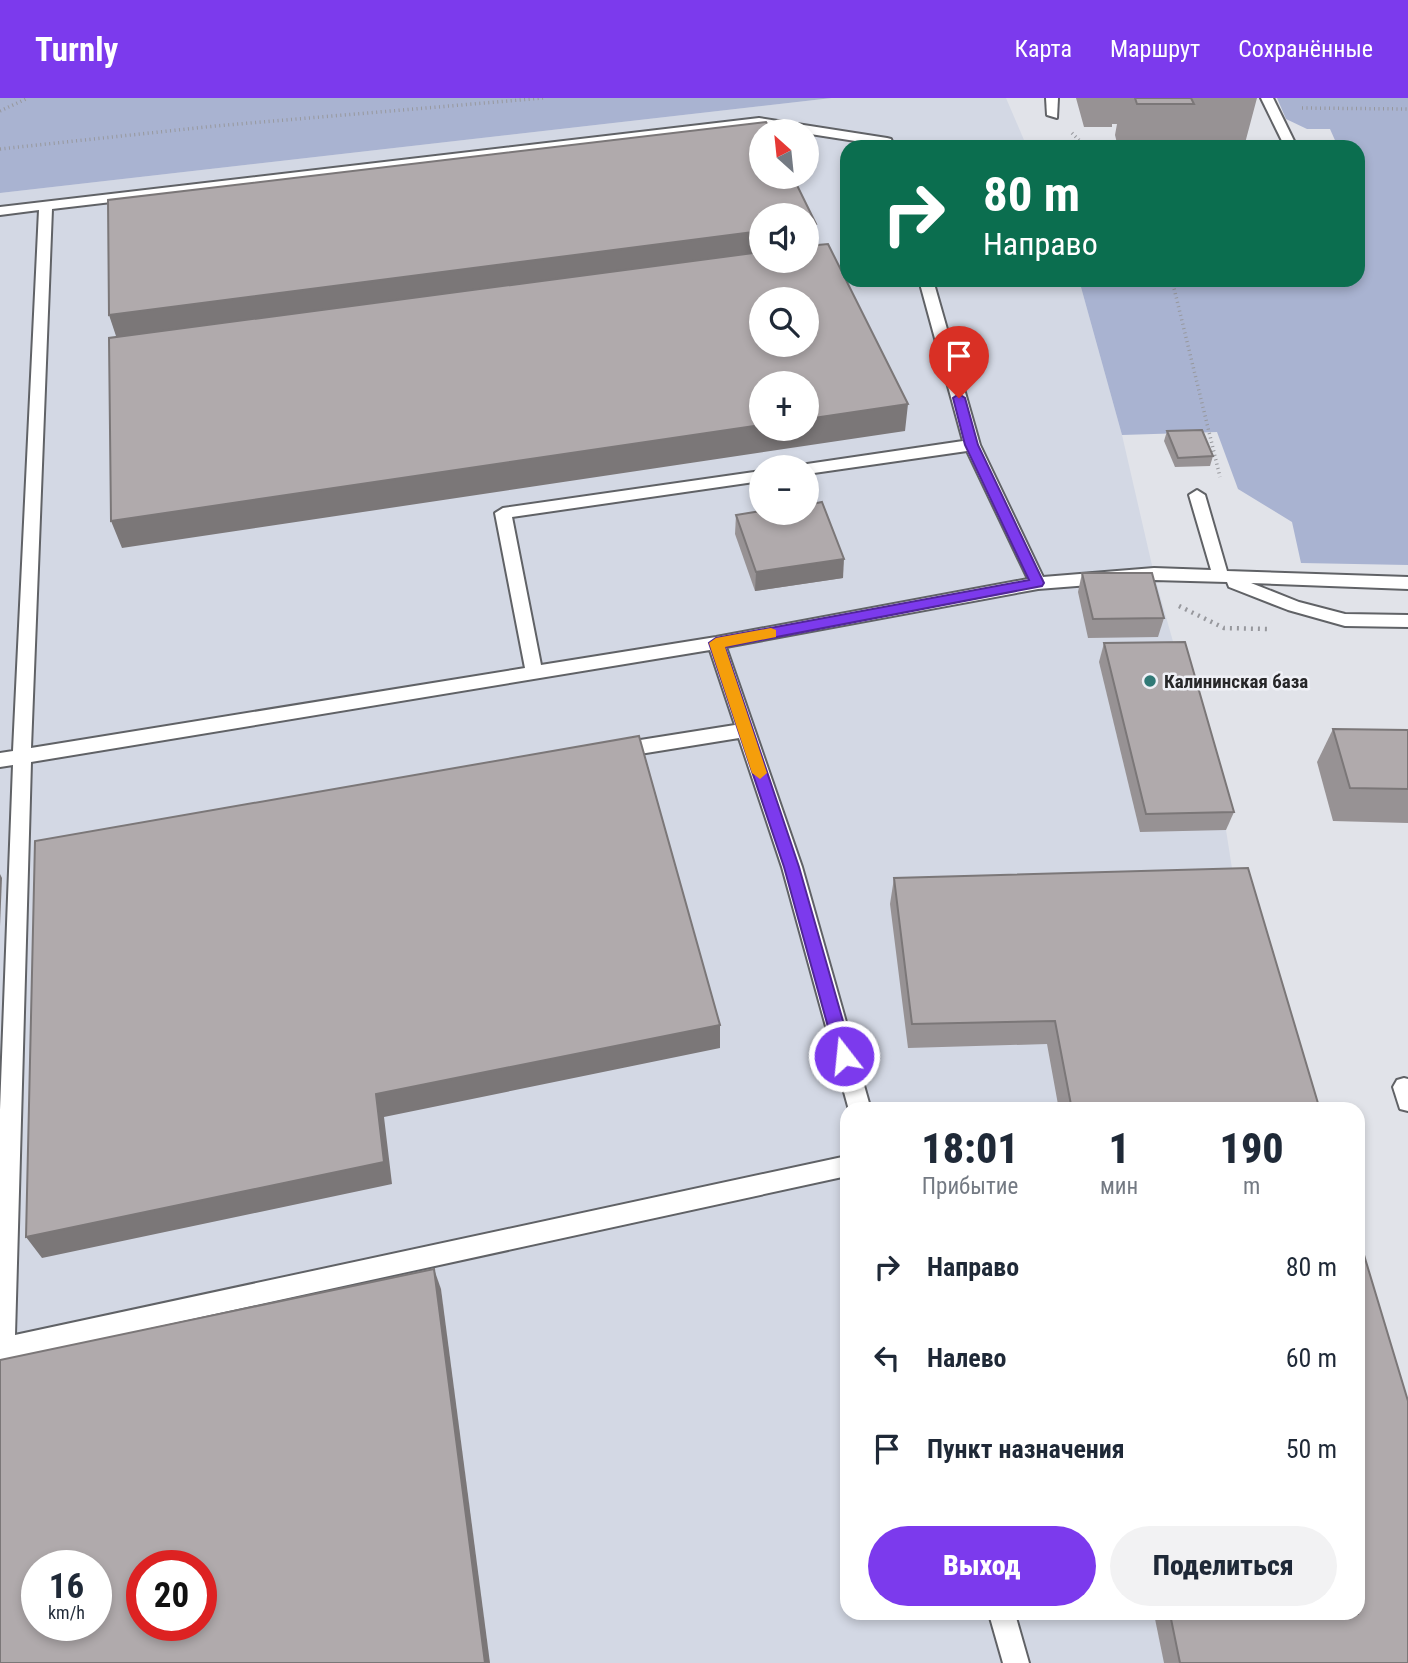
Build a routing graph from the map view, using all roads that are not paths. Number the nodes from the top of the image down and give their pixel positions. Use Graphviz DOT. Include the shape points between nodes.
graph roads {
  1 [pos="1052,98"];
  2 [pos="1267,98"];
  3 [pos="1053,115"];
  4 [pos="874,140"];
  5 [pos="1288,140"];
  6 [pos="46,205"];
  7 [pos="0,211"];
  8 [pos="928,287"];
  9 [pos="972,445"];
  10 [pos="819,467"];
  11 [pos="749,478"];
  12 [pos="1197,495"];
  13 [pos="1221,578"];
  14 [pos="1038,583"];
  15 [pos="1408,583"];
  16 [pos="1408,621"];
  17 [pos="716,643"];
  18 [pos="534,672"];
  19 [pos="745,730"];
  20 [pos="595,754"];
  21 [pos="22,756"];
  22 [pos="0,760"];
  23 [pos="858,1102"];
  24 [pos="840,1168"];
  25 [pos="2,1350"];
  26 [pos="1004,1620"];
  27 [pos="1016,1663"];
  1 -- 3 [label="lane"];
  2 -- 5 [label="lane"];
  4 -- 6 [label="lane" via="759,122"];
  6 -- 7 [label="lane"];
  6 -- 21 [label="lane"];
  8 -- 9 [label="lane"];
  9 -- 10 [label="lane"];
  9 -- 14 [label="lane"];
  11 -- 18 [label="lane" via="503,513"];
  12 -- 13 [label="lane"];
  13 -- 14 [label="lane" via="1154,574"];
  13 -- 15 [label="lane"];
  13 -- 16 [label="lane" via="1345,620"];
  14 -- 17 [label="lane"];
  17 -- 18 [label="lane"];
  17 -- 19 [label="lane"];
  18 -- 21 [label="lane"];
  19 -- 20 [label="lane"];
  19 -- 23 [label="lane" via="792,867"];
  21 -- 22 [label="lane"];
  21 -- 25 [label="lane" via="26,844"];
  24 -- 25 [label="lane"];
  26 -- 27 [label="lane"];
}
